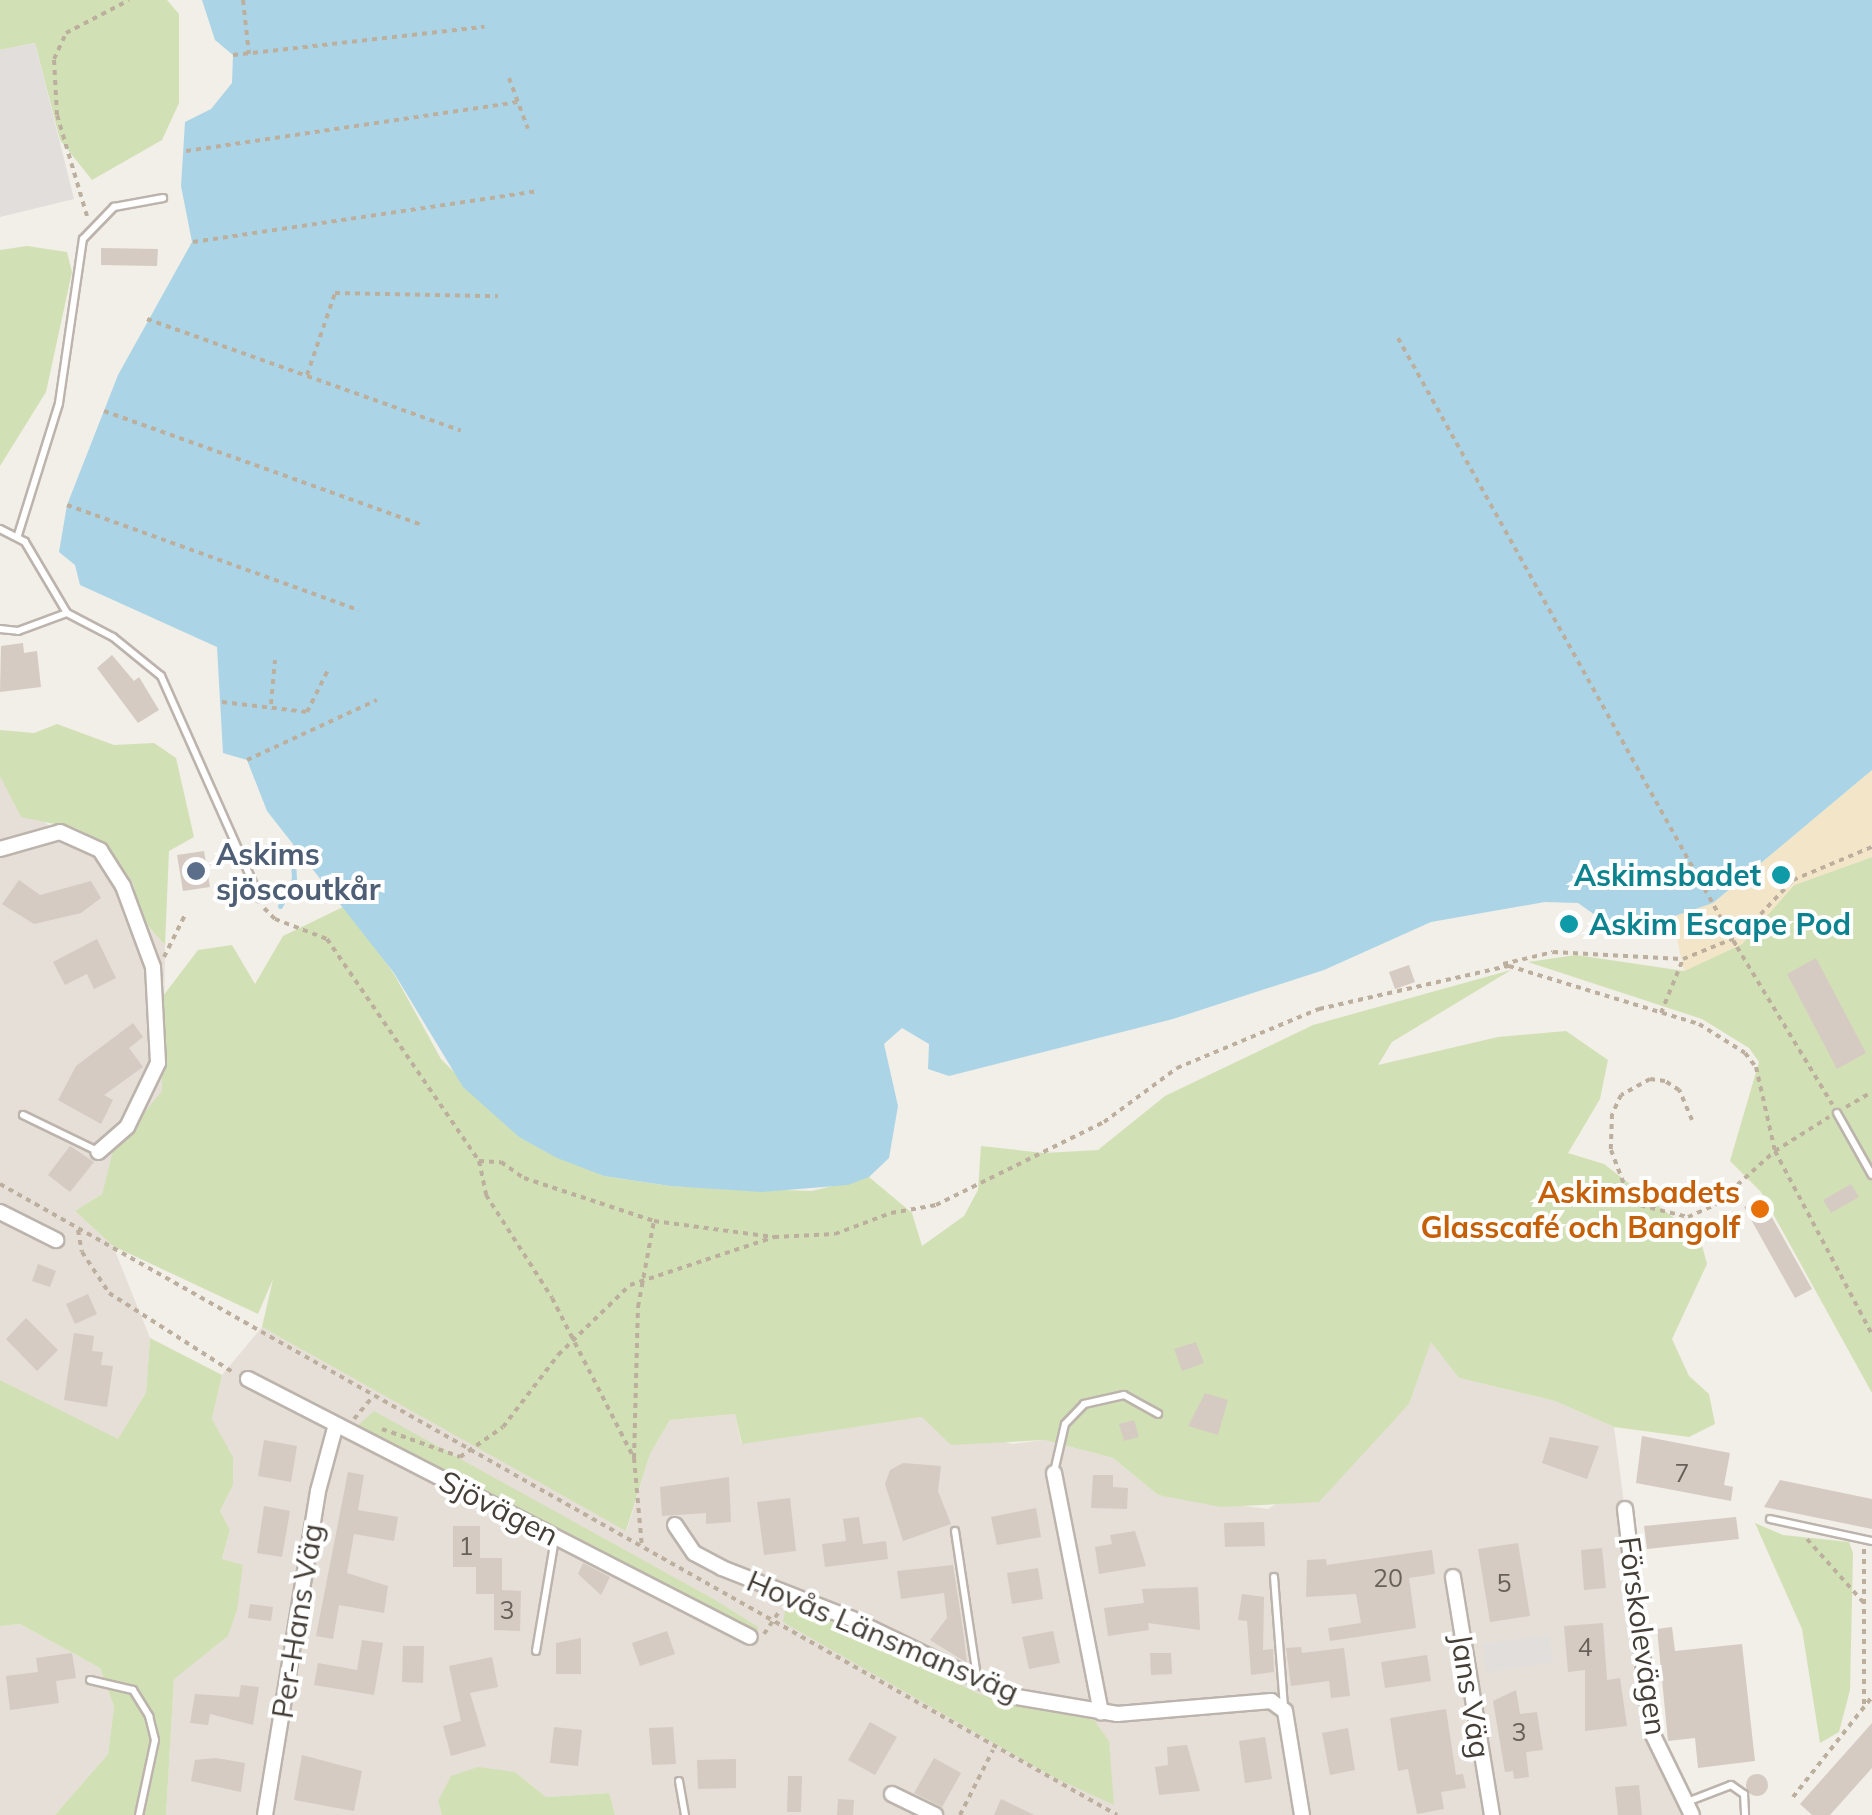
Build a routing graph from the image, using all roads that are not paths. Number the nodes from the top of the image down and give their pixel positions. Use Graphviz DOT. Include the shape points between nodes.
graph roads {
  1 [pos="162,198"];
  2 [pos="0,529"];
  3 [pos="18,535"];
  4 [pos="67,613"];
  5 [pos="0,629"];
  6 [pos="0,849"];
  7 [pos="260,898"];
  8 [pos="1837,1112"];
  9 [pos="22,1115"];
  10 [pos="98,1152"];
  11 [pos="1872,1175"];
  12 [pos="0,1212"];
  13 [pos="56,1240"];
  14 [pos="248,1379"];
  15 [pos="1158,1414"];
  16 [pos="336,1428"];
  17 [pos="1054,1472"];
  18 [pos="1626,1509"];
  19 [pos="1770,1519"];
  20 [pos="675,1524"];
  21 [pos="955,1531"];
  22 [pos="555,1537"];
  23 [pos="1868,1540"];
  24 [pos="1453,1577"];
  25 [pos="1274,1578"];
  26 [pos="750,1637"];
  27 [pos="536,1652"];
  28 [pos="90,1680"];
  29 [pos="978,1683"];
  30 [pos="1285,1710"];
  31 [pos="1101,1712"];
  32 [pos="679,1781"];
  33 [pos="892,1794"];
  34 [pos="1690,1808"];
  35 [pos="139,1815"];
  36 [pos="265,1815"];
  37 [pos="685,1815"];
  38 [pos="935,1815"];
  39 [pos="1302,1815"];
  40 [pos="1492,1815"];
  41 [pos="1745,1815"];
  1 -- 3 [label="lane" via="114,207 91,225 79,250 55,418"];
  2 -- 3 [label="lane"];
  3 -- 4 [label="lane"];
  4 -- 5 [label="lane" via="18,631"];
  4 -- 7 [label="lane" via="161,676 186,742 220,794"];
  6 -- 10 [label="street" via="46,832 87,840 123,886 153,967 158,1062 127,1127"];
  8 -- 11 [label="lane"];
  9 -- 10 [label="lane"];
  12 -- 13 [label="street"];
  14 -- 16 [label="street, Sjövägen"];
  15 -- 17 [label="lane" via="1124,1395 1100,1395 1065,1424"];
  16 -- 22 [label="street, Sjövägen"];
  16 -- 36 [label="street, Per-Hans Väg" via="318,1491"];
  17 -- 31 [label="street"];
  18 -- 34 [label="street, Förskolevägen" via="1650,1731"];
  19 -- 23 [label="lane"];
  20 -- 29 [label="street, Hovås Länsmansväg" via="694,1553"];
  21 -- 29 [label="lane"];
  22 -- 26 [label="street, Sjövägen"];
  22 -- 27 [label="lane"];
  24 -- 40 [label="street, Jans Väg"];
  25 -- 30 [label="lane"];
  28 -- 35 [label="lane" via="133,1690 149,1716 155,1740"];
  29 -- 31 [label="street, Hovås Länsmansväg"];
  30 -- 31 [label="street, Hovås Länsmansväg" via="1261,1699"];
  30 -- 39 [label="street"];
  32 -- 37 [label="lane"];
  33 -- 38 [label="street"];
  34 -- 41 [label="lane" via="1731,1785 1744,1794"];
}
